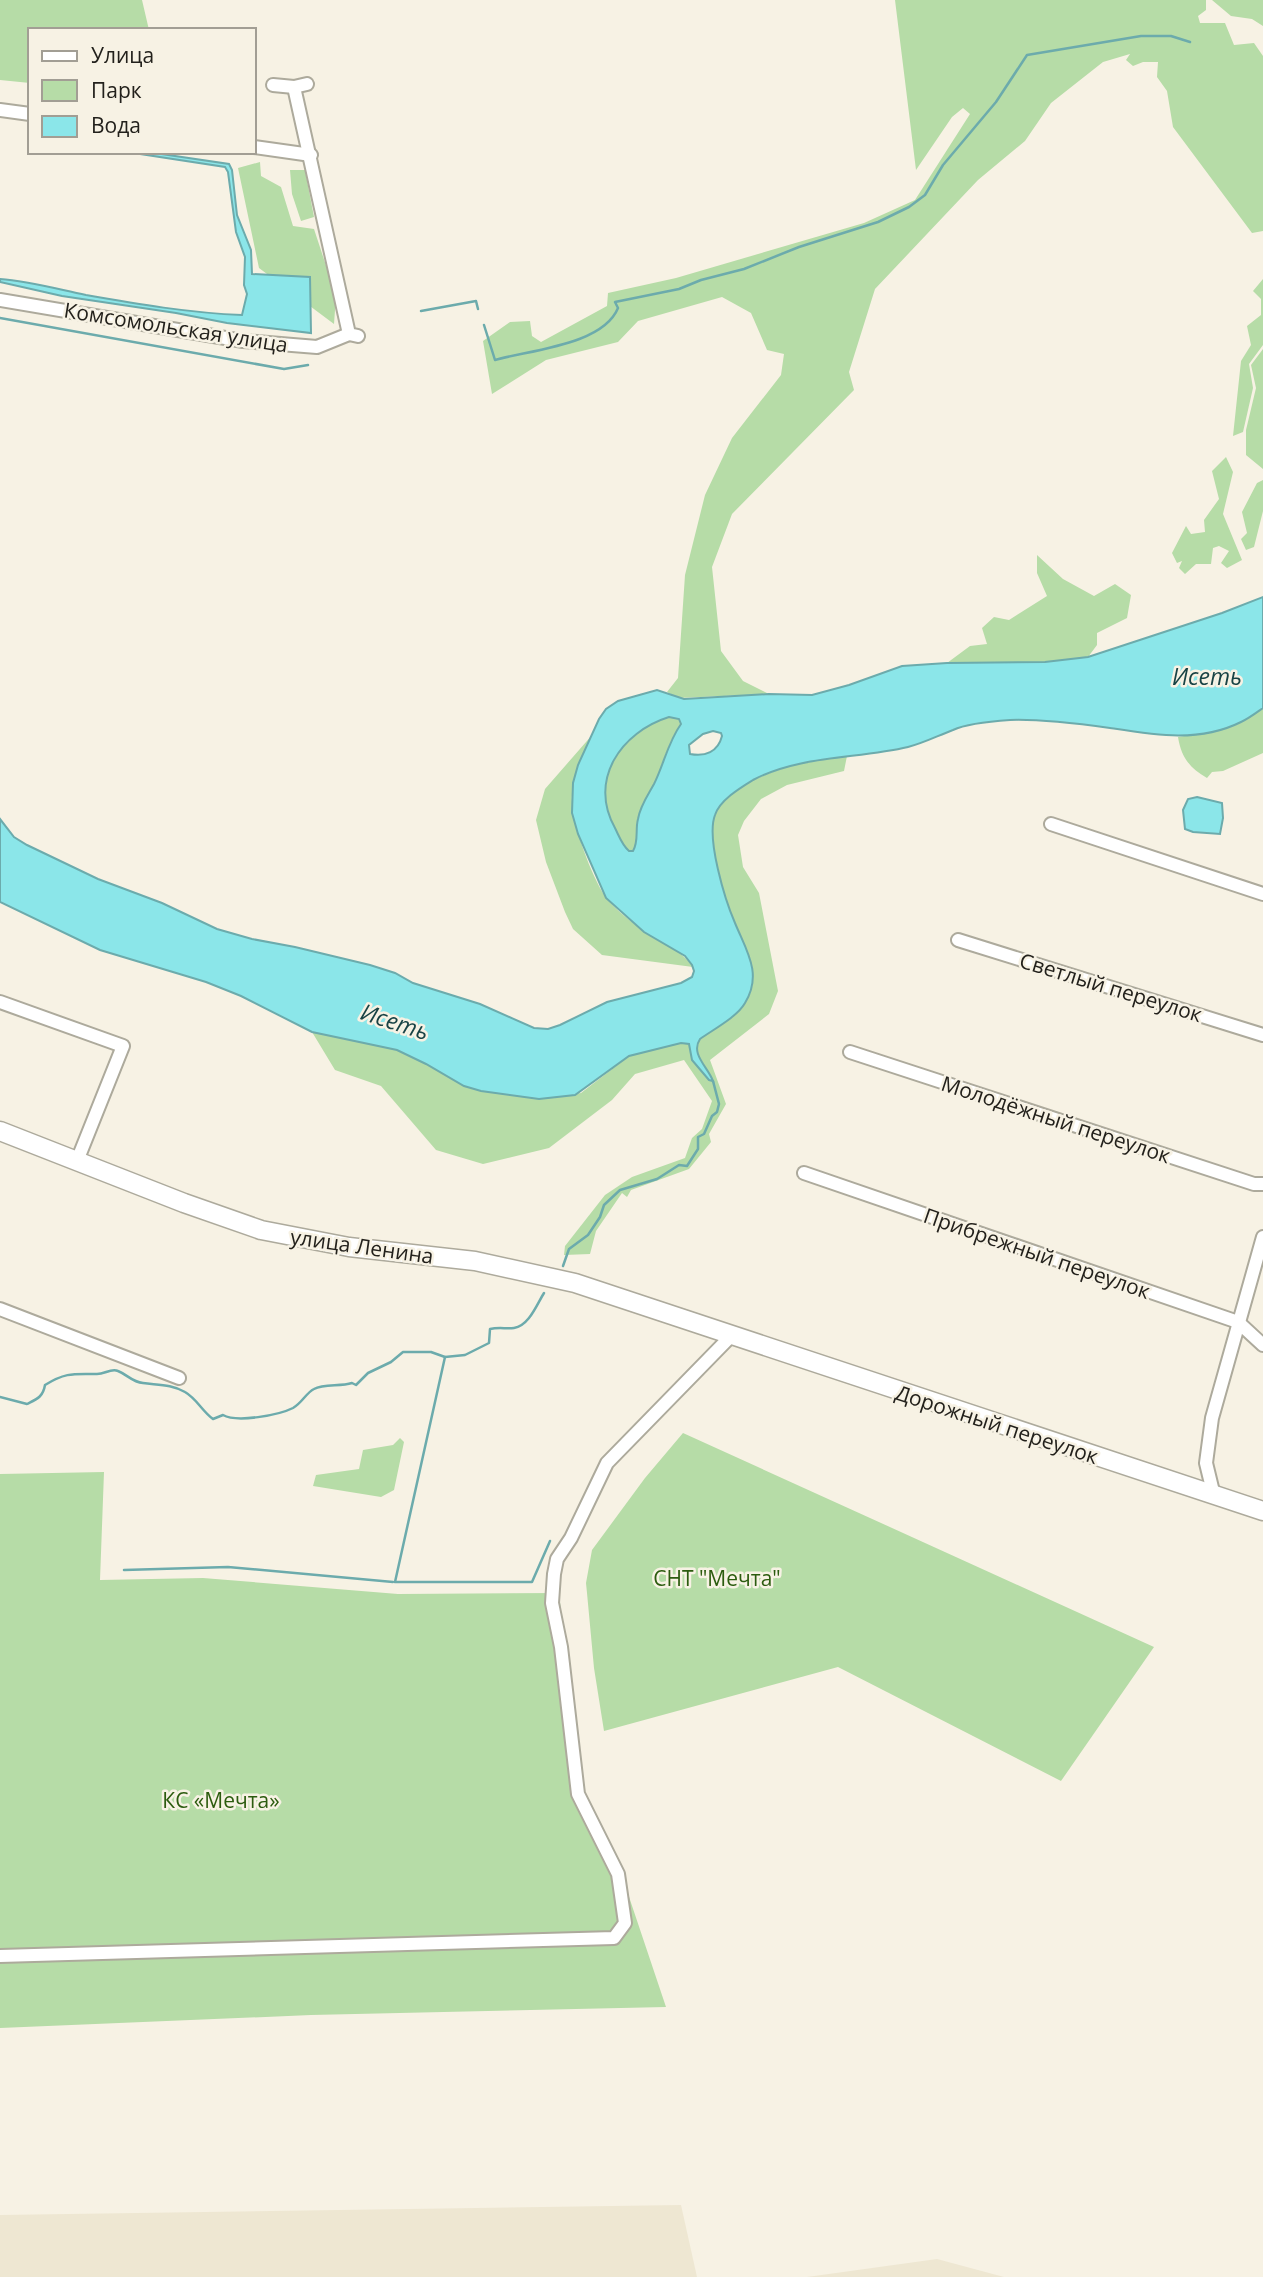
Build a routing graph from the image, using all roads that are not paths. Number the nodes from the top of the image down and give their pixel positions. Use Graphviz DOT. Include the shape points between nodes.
graph roads {
  1 [pos="273,85"];
  2 [pos="0,110"];
  3 [pos="28,114"];
  4 [pos="256,147"];
  5 [pos="311,155"];
  6 [pos="0,300"];
  7 [pos="1051,824"];
  8 [pos="1263,894"];
  9 [pos="958,940"];
  10 [pos="0,1002"];
  11 [pos="1263,1035"];
  12 [pos="850,1052"];
  13 [pos="0,1131"];
  14 [pos="77,1161"];
  15 [pos="804,1173"];
  16 [pos="1263,1184"];
  17 [pos="1263,1237"];
  18 [pos="0,1309"];
  19 [pos="1238,1322"];
  20 [pos="731,1336"];
  21 [pos="1263,1345"];
  22 [pos="179,1378"];
  23 [pos="1214,1496"];
  24 [pos="1263,1511"];
  25 [pos="0,1956"];
  1 -- 5 [label="street" via="300,85"];
  2 -- 3 [label="street"];
  4 -- 5 [label="street"];
  5 -- 6 [label="street, Комсомольская улица" via="354,335 317,347 243,341"];
  7 -- 8 [label="street"];
  9 -- 11 [label="street, Светлый переулок"];
  10 -- 14 [label="street" via="123,1046"];
  12 -- 16 [label="street, Молодёжный переулок"];
  13 -- 14 [label="main road, улица Ленина"];
  14 -- 20 [label="main road, улица Ленина" via="261,1230 550,1276"];
  15 -- 19 [label="street, Прибрежный переулок"];
  17 -- 19 [label="street"];
  18 -- 22 [label="street"];
  19 -- 21 [label="street, Прибрежный переулок"];
  19 -- 23 [label="street" via="1212,1418 1206,1462"];
  20 -- 23 [label="main road, Дорожный переулок"];
  20 -- 25 [label="street" via="607,1463 557,1559 554,1574 552,1603 578,1794 618,1874 625,1923 614,1938"];
  23 -- 24 [label="main road, Дорожный переулок"];
}
